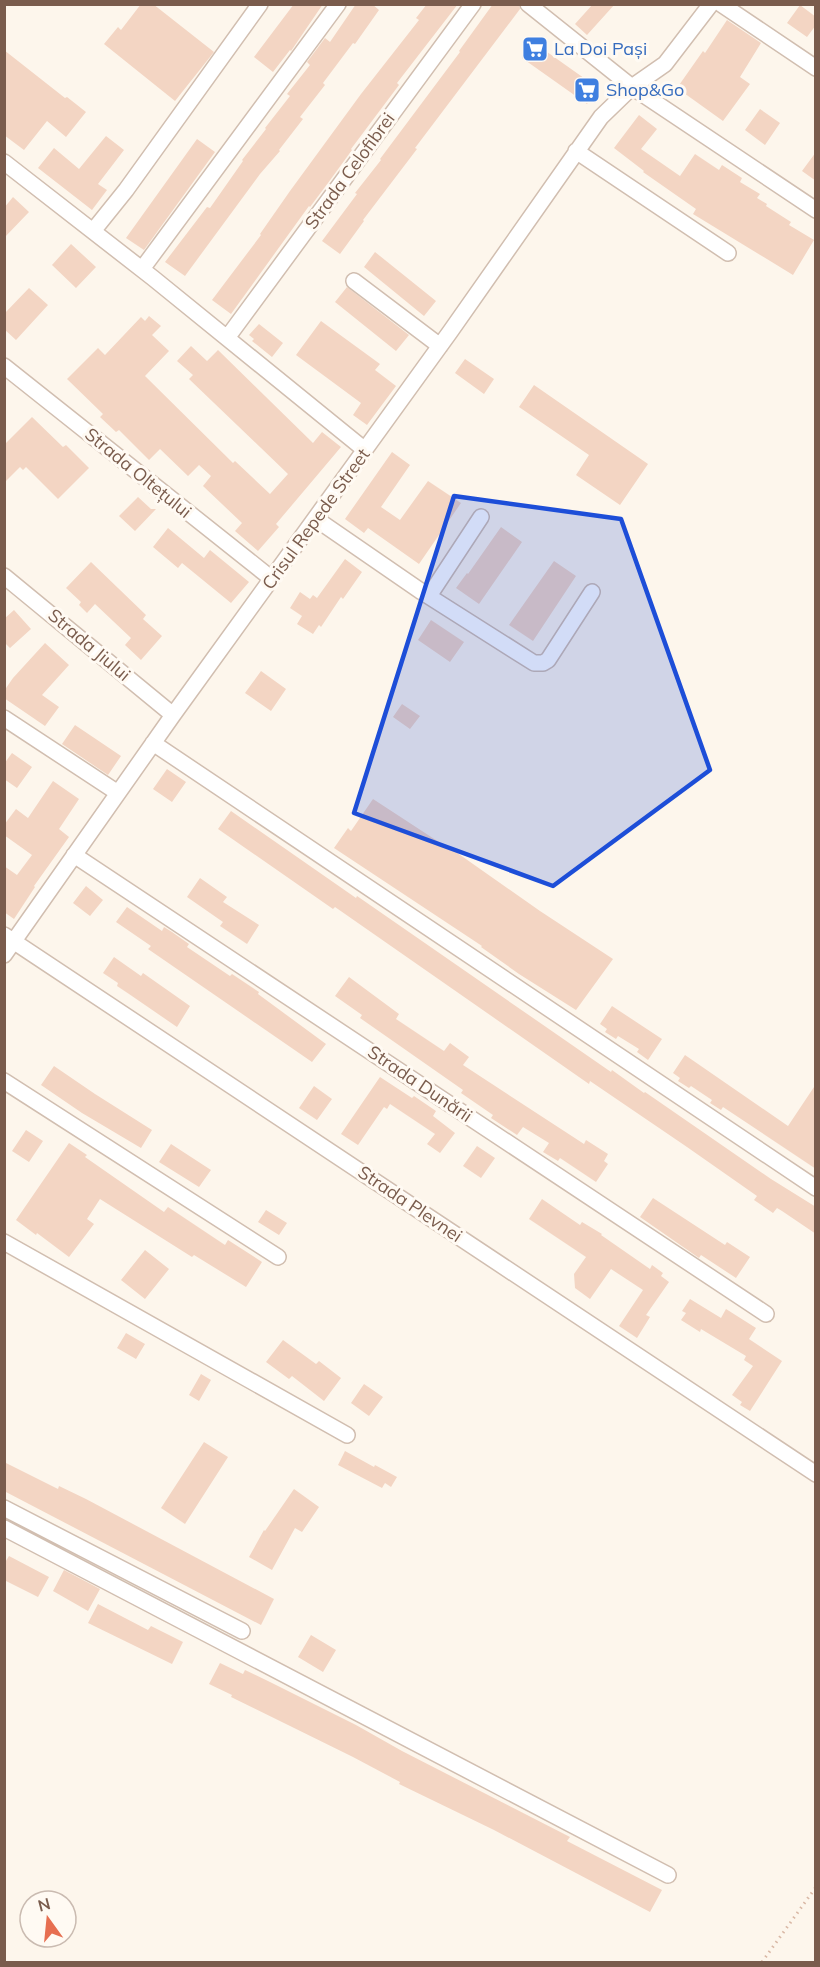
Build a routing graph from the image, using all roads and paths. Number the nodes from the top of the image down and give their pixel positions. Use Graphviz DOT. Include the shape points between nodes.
graph roads {
  1 [pos="260,4"];
  2 [pos="338,4"];
  3 [pos="473,4"];
  4 [pos="528,4"];
  5 [pos="711,4"];
  6 [pos="721,4"];
  7 [pos="816,68"];
  8 [pos="632,87"];
  9 [pos="576,152"];
  10 [pos="4,162"];
  11 [pos="816,210"];
  12 [pos="93,231"];
  13 [pos="728,253"];
  14 [pos="142,269"];
  15 [pos="354,281"];
  16 [pos="227,338"];
  17 [pos="440,346"];
  18 [pos="4,366"];
  19 [pos="365,450"];
  20 [pos="481,517"];
  21 [pos="316,519"];
  22 [pos="4,576"];
  23 [pos="272,579"];
  24 [pos="592,592"];
  25 [pos="429,596"];
  26 [pos="173,715"];
  27 [pos="4,718"];
  28 [pos="153,743"];
  29 [pos="118,793"];
  30 [pos="74,855"];
  31 [pos="9,938"];
  32 [pos="4,955"];
  33 [pos="4,1081"];
  34 [pos="816,1188"];
  35 [pos="4,1242"];
  36 [pos="278,1257"];
  37 [pos="766,1314"];
  38 [pos="347,1435"];
  39 [pos="816,1474"];
  40 [pos="4,1508"];
  41 [pos="4,1528"];
  42 [pos="242,1631"];
  43 [pos="669,1875"];
  44 [pos="816,1887"];
  45 [pos="762,1962"];
  1 -- 12 [label="street"];
  2 -- 14 [label="street"];
  3 -- 16 [label="street, Strada Celofibrei"];
  4 -- 8 [label="street"];
  5 -- 8 [label="street, Crisul Repede Street" via="665,64"];
  6 -- 7 [label="street"];
  8 -- 9 [label="street, Crisul Repede Street" via="601,117"];
  8 -- 11 [label="street"];
  9 -- 13 [label="street"];
  9 -- 17 [label="street, Crisul Repede Street"];
  10 -- 12 [label="street"];
  12 -- 14 [label="street"];
  14 -- 16 [label="street"];
  15 -- 17 [label="street"];
  16 -- 19 [label="street"];
  17 -- 19 [label="street, Crisul Repede Street"];
  18 -- 23 [label="street, Strada Oltețului"];
  19 -- 21 [label="street, Crisul Repede Street"];
  20 -- 25 [label="street"];
  21 -- 23 [label="street, Crisul Repede Street"];
  21 -- 25 [label="street"];
  22 -- 26 [label="street, Strada Jiului"];
  23 -- 26 [label="street, Crisul Repede Street"];
  24 -- 25 [label="street" via="543,663 534,663"];
  26 -- 28 [label="street, Crisul Repede Street"];
  27 -- 29 [label="street"];
  28 -- 29 [label="street, Crisul Repede Street"];
  28 -- 34 [label="street"];
  29 -- 30 [label="street, Crisul Repede Street"];
  30 -- 31 [label="street, Crisul Repede Street"];
  30 -- 37 [label="street, Strada Dunării"];
  31 -- 32 [label="street, Crisul Repede Street"];
  31 -- 39 [label="street, Strada Plevnei"];
  33 -- 36 [label="street"];
  35 -- 38 [label="street"];
  40 -- 42 [label="street"];
  41 -- 43 [label="street"];
  44 -- 45 [label="path"];
}
